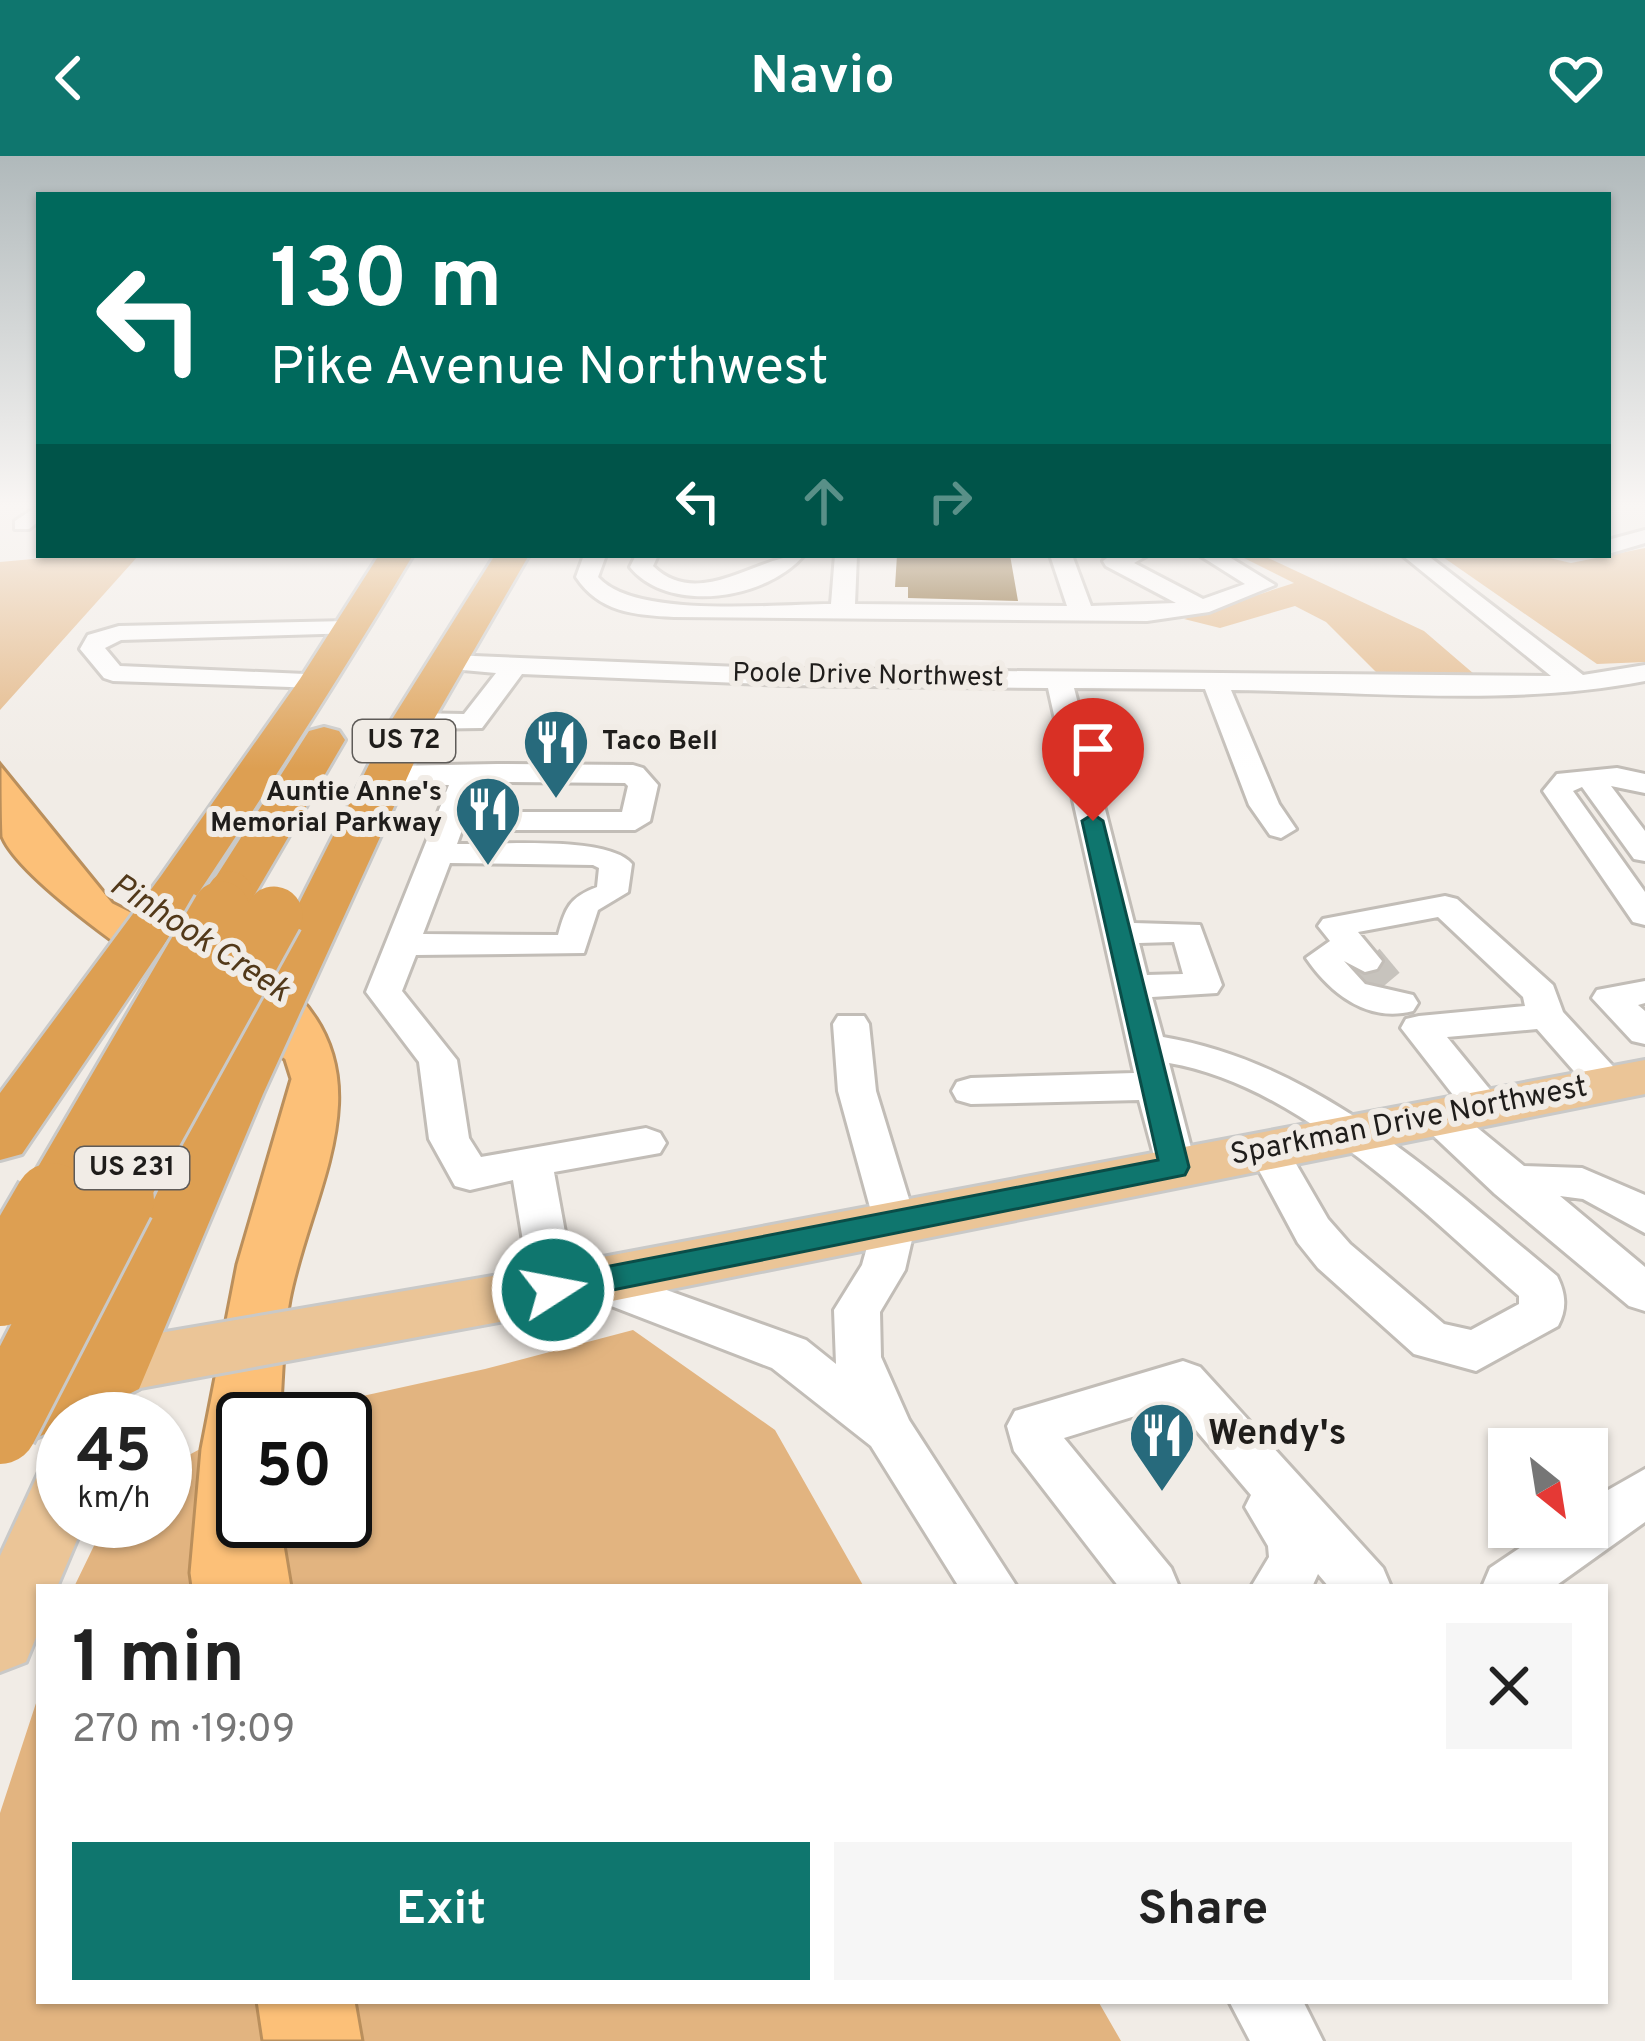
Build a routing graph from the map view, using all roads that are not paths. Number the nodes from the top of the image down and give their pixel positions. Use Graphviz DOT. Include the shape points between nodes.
graph roads {
  1 [pos="372,593"];
  2 [pos="416,593"];
  3 [pos="452,593"];
  4 [pos="491,593"];
  5 [pos="602,593"];
  6 [pos="844,593"];
  7 [pos="1075,593"];
  8 [pos="1175,593"];
  9 [pos="1226,593"];
  10 [pos="1246,593"];
  11 [pos="1461,593"];
  12 [pos="1235,598"];
  13 [pos="1201,607"];
  14 [pos="843,609"];
  15 [pos="1082,614"];
  16 [pos="349,628"];
  17 [pos="451,663"];
  18 [pos="516,664"];
  19 [pos="1645,674"];
  20 [pos="319,680"];
  21 [pos="1059,680"];
  22 [pos="1215,682"];
  23 [pos="1576,683"];
  24 [pos="412,721"];
  25 [pos="389,776"];
  26 [pos="477,777"];
  27 [pos="1590,778"];
  28 [pos="1645,784"];
  29 [pos="448,821"];
  30 [pos="1281,829"];
  31 [pos="1645,852"];
  32 [pos="436,853"];
  33 [pos="249,908"];
  34 [pos="1645,915"];
  35 [pos="1118,933"];
  36 [pos="399,944"];
  37 [pos="1384,984"];
  38 [pos="1130,986"];
  39 [pos="1645,992"];
  40 [pos="1546,1016"];
  41 [pos="851,1024"];
  42 [pos="1645,1032"];
  43 [pos="1148,1066"];
  44 [pos="1627,1081"];
  45 [pos="971,1091"];
  46 [pos="1461,1113"];
  47 [pos="1347,1136"];
  48 [pos="0,1138"];
  49 [pos="646,1143"];
  50 [pos="1267,1148"];
  51 [pos="531,1161"];
  52 [pos="1174,1167"];
  53 [pos="196,1178"];
  54 [pos="1510,1183"];
  55 [pos="0,1214"];
  56 [pos="1645,1217"];
  57 [pos="896,1222"];
  58 [pos="572,1286"];
  59 [pos="0,1289"];
  60 [pos="1645,1293"];
  61 [pos="0,1366"];
  62 [pos="129,1381"];
  63 [pos="1203,1402"];
  64 [pos="0,1424"];
  65 [pos="890,1434"];
  66 [pos="1645,1492"];
  67 [pos="39,1548"];
  68 [pos="1150,1580"];
  69 [pos="1349,1582"];
  70 [pos="988,1584"];
  71 [pos="1282,1584"];
  72 [pos="1513,1584"];
  73 [pos="0,1636"];
  74 [pos="1265,2004"];
  75 [pos="1289,2041"];
  1 -- 16 [label="highway, US 72"];
  2 -- 33 [label="highway, US 231"];
  3 -- 33 [label="highway, US 231"];
  4 -- 17 [label="highway, US 72"];
  5 -- 14 [label="street" via="640,608"];
  6 -- 14 [label="street"];
  7 -- 15 [label="street"];
  8 -- 13 [label="street"];
  9 -- 12 [label="street"];
  10 -- 12 [label="street"];
  11 -- 23 [label="street"];
  12 -- 13 [label="street"];
  13 -- 15 [label="street"];
  14 -- 15 [label="street"];
  16 -- 20 [label="highway, US 72"];
  16 -- 20 [label="street" via="119,633 92,649 113,673"];
  17 -- 18 [label="street, Poole Drive Northwest"];
  17 -- 24 [label="highway, US 72"];
  18 -- 21 [label="street, Poole Drive Northwest"];
  18 -- 24 [label="street" via="472,722"];
  19 -- 23 [label="street, Poole Drive Northwest"];
  20 -- 33 [label="highway, US 72"];
  21 -- 22 [label="street, Poole Drive Northwest"];
  21 -- 35 [label="street"];
  22 -- 23 [label="street, Poole Drive Northwest"];
  22 -- 30 [label="street"];
  24 -- 25 [label="highway, US 72"];
  25 -- 26 [label="street"];
  25 -- 33 [label="highway, US 72"];
  26 -- 29 [label="street"];
  26 -- 29 [label="street" via="617,782 629,792 628,821"];
  27 -- 28 [label="street" via="1627,776"];
  27 -- 31 [label="street"];
  27 -- 34 [label="street" via="1567,780 1558,790 1562,802"];
  29 -- 32 [label="street"];
  32 -- 36 [label="street"];
  32 -- 36 [label="street" via="567,853 616,864 612,892 584,904 572,946"];
  33 -- 48 [label="highway, US 72" via="83,1020"];
  33 -- 53 [label="highway, US 72" via="233,1094"];
  33 -- 59 [label="highway, US 231, bridge"];
  33 -- 64 [label="highway, US 231, bridge" via="159,1117"];
  35 -- 38 [label="street"];
  35 -- 38 [label="street" via="1188,932 1204,985"];
  36 -- 51 [label="street" via="384,992 438,1060 449,1139 470,1175"];
  37 -- 40 [label="street"];
  37 -- 40 [label="street" via="1335,926 1445,906 1540,994"];
  37 -- 46 [label="street"];
  38 -- 43 [label="street"];
  39 -- 42 [label="street" via="1610,998"];
  40 -- 44 [label="street"];
  41 -- 57 [label="street" via="857,1091"];
  43 -- 45 [label="street"];
  43 -- 47 [label="street" via="1179,1048 1290,1093"];
  43 -- 52 [label="street"];
  44 -- 46 [label="main road, Sparkman Drive Northwest"];
  46 -- 47 [label="main road, Sparkman Drive Northwest"];
  46 -- 54 [label="street"];
  47 -- 50 [label="main road, Sparkman Drive Northwest"];
  47 -- 50 [label="street" via="1540,1289 1542,1313 1476,1351 1430,1340 1334,1256"];
  49 -- 51 [label="street"];
  50 -- 52 [label="main road, Sparkman Drive Northwest"];
  51 -- 58 [label="street"];
  52 -- 57 [label="main road, Sparkman Drive Northwest"];
  53 -- 55 [label="highway" via="143,1223 88,1244 35,1247"];
  53 -- 62 [label="highway, US 72"];
  54 -- 56 [label="street" via="1582,1181 1615,1192"];
  54 -- 60 [label="street"];
  57 -- 58 [label="main road, Sparkman Drive Northwest"];
  57 -- 65 [label="street" via="883,1270 857,1310 857,1357"];
  58 -- 62 [label="main road, Sparkman Drive Northwest" via="334,1329"];
  58 -- 65 [label="street" via="789,1354"];
  61 -- 62 [label="main road, Sparkman Drive Northwest"];
  62 -- 64 [label="highway, Sparkman Drive Northwest"];
  63 -- 68 [label="street" via="1183,1381 1169,1382 1032,1426 1032,1436"];
  63 -- 69 [label="street"];
  63 -- 71 [label="street" via="1206,1428 1294,1535 1298,1555"];
  65 -- 70 [label="street"];
  66 -- 72 [label="street"];
  67 -- 73 [label="main road"];
  74 -- 75 [label="street"];
}
